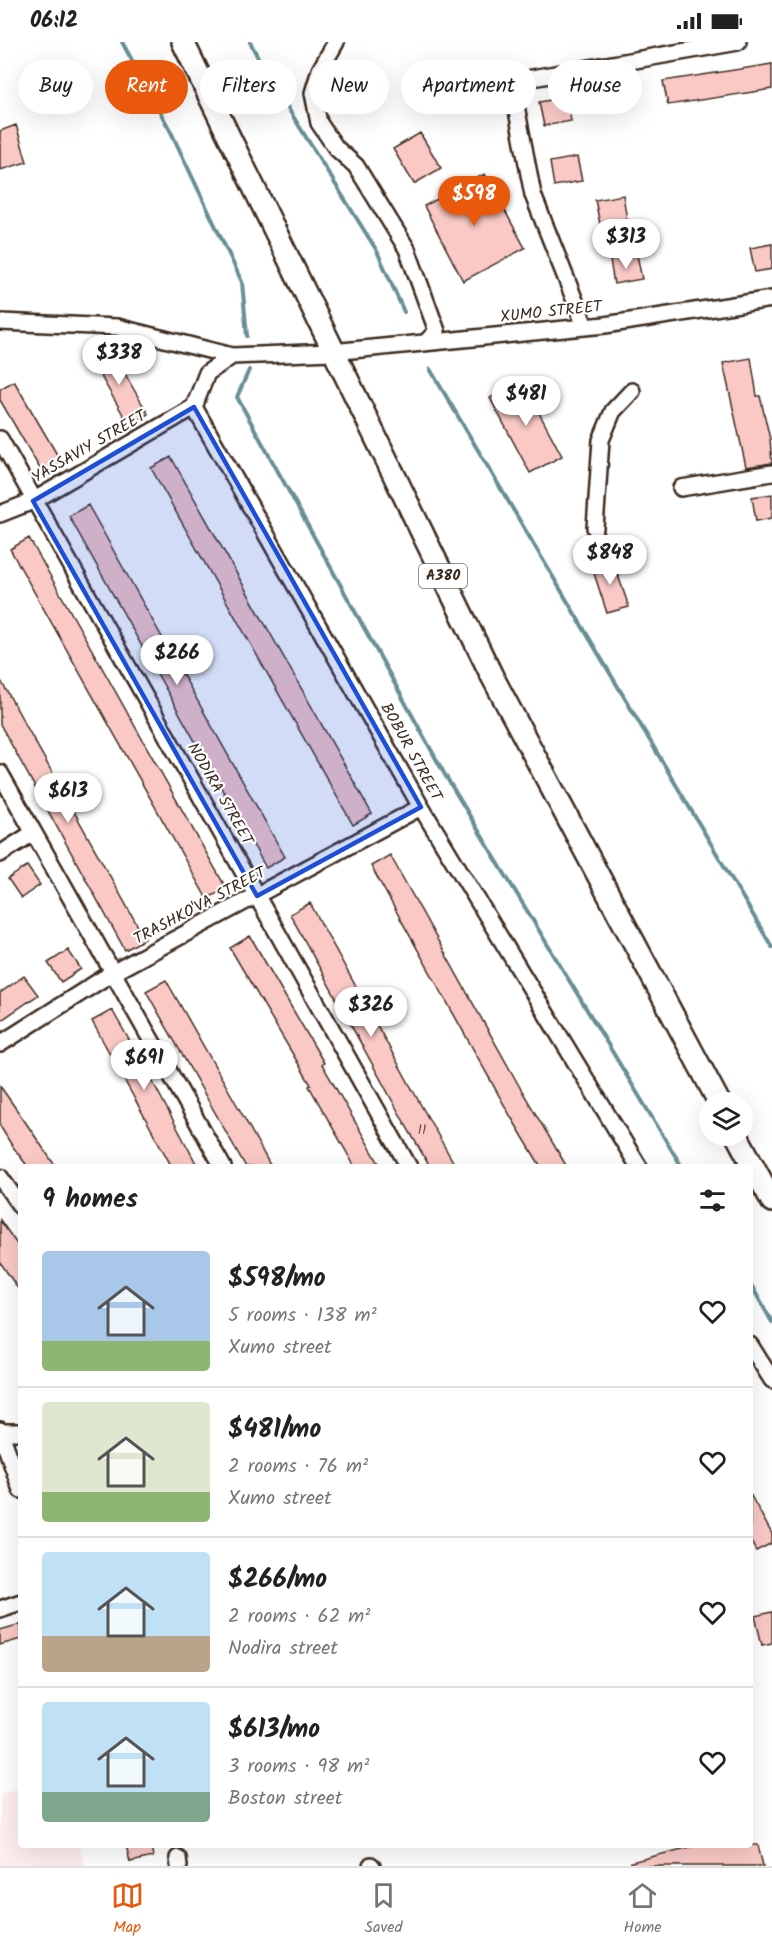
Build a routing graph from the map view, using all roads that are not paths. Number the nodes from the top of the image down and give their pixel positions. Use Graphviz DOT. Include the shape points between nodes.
graph roads {
  1 [pos="183,42"];
  2 [pos="336,42"];
  3 [pos="738,42"];
  4 [pos="772,299"];
  5 [pos="0,322"];
  6 [pos="585,327"];
  7 [pos="425,343"];
  8 [pos="332,352"];
  9 [pos="232,356"];
  10 [pos="632,391"];
  11 [pos="194,407"];
  12 [pos="0,439"];
  13 [pos="772,473"];
  14 [pos="681,488"];
  15 [pos="33,501"];
  16 [pos="0,514"];
  17 [pos="595,528"];
  18 [pos="0,773"];
  19 [pos="421,807"];
  20 [pos="33,833"];
  21 [pos="0,854"];
  22 [pos="257,896"];
  23 [pos="112,973"];
  24 [pos="0,1044"];
  25 [pos="714,1092"];
  26 [pos="742,1146"];
  27 [pos="221,1164"];
  28 [pos="407,1164"];
  29 [pos="637,1164"];
  30 [pos="752,1164"];
  31 [pos="753,1166"];
  32 [pos="0,1177"];
  33 [pos="772,1201"];
  34 [pos="18,1203"];
  35 [pos="753,1351"];
  36 [pos="772,1380"];
  37 [pos="1,1431"];
  38 [pos="18,1432"];
  39 [pos="18,1481"];
  40 [pos="18,1603"];
  41 [pos="0,1609"];
  1 -- 8 [label="highway, A380"];
  2 -- 7 [label="street" via="320,70 313,93 319,123 336,148 356,166 407,249 437,331"];
  3 -- 6 [label="street" via="521,80 513,90 533,195"];
  4 -- 6 [label="street, XUMO STREET"];
  5 -- 9 [label="street" via="117,327"];
  6 -- 7 [label="street, XUMO STREET"];
  7 -- 8 [label="street, XUMO STREET"];
  8 -- 9 [label="street, XUMO STREET"];
  8 -- 25 [label="highway, A380" via="492,676"];
  9 -- 11 [label="street" via="207,372"];
  10 -- 17 [label="street" via="613,411 601,440"];
  11 -- 15 [label="street, YASSAVIY STREET"];
  11 -- 19 [label="street, BOBUR STREET"];
  12 -- 15 [label="street, NODIRA STREET"];
  13 -- 14 [label="street"];
  15 -- 16 [label="street, YASSAVIY STREET"];
  15 -- 22 [label="street, NODIRA STREET"];
  18 -- 20 [label="street"];
  19 -- 22 [label="street, TRASHKO'VA STREET"];
  19 -- 29 [label="street, BOBUR STREET"];
  20 -- 21 [label="street"];
  20 -- 23 [label="street"];
  22 -- 23 [label="street, TRASHKO'VA STREET"];
  22 -- 28 [label="street, NODIRA STREET"];
  23 -- 24 [label="street, TRASHKO'VA STREET"];
  23 -- 27 [label="street"];
  26 -- 30 [label="highway"];
  31 -- 33 [label="highway"];
  32 -- 34 [label="street"];
  35 -- 36 [label="street"];
  37 -- 38 [label="street"];
  37 -- 39 [label="street"];
  40 -- 41 [label="street"];
}
